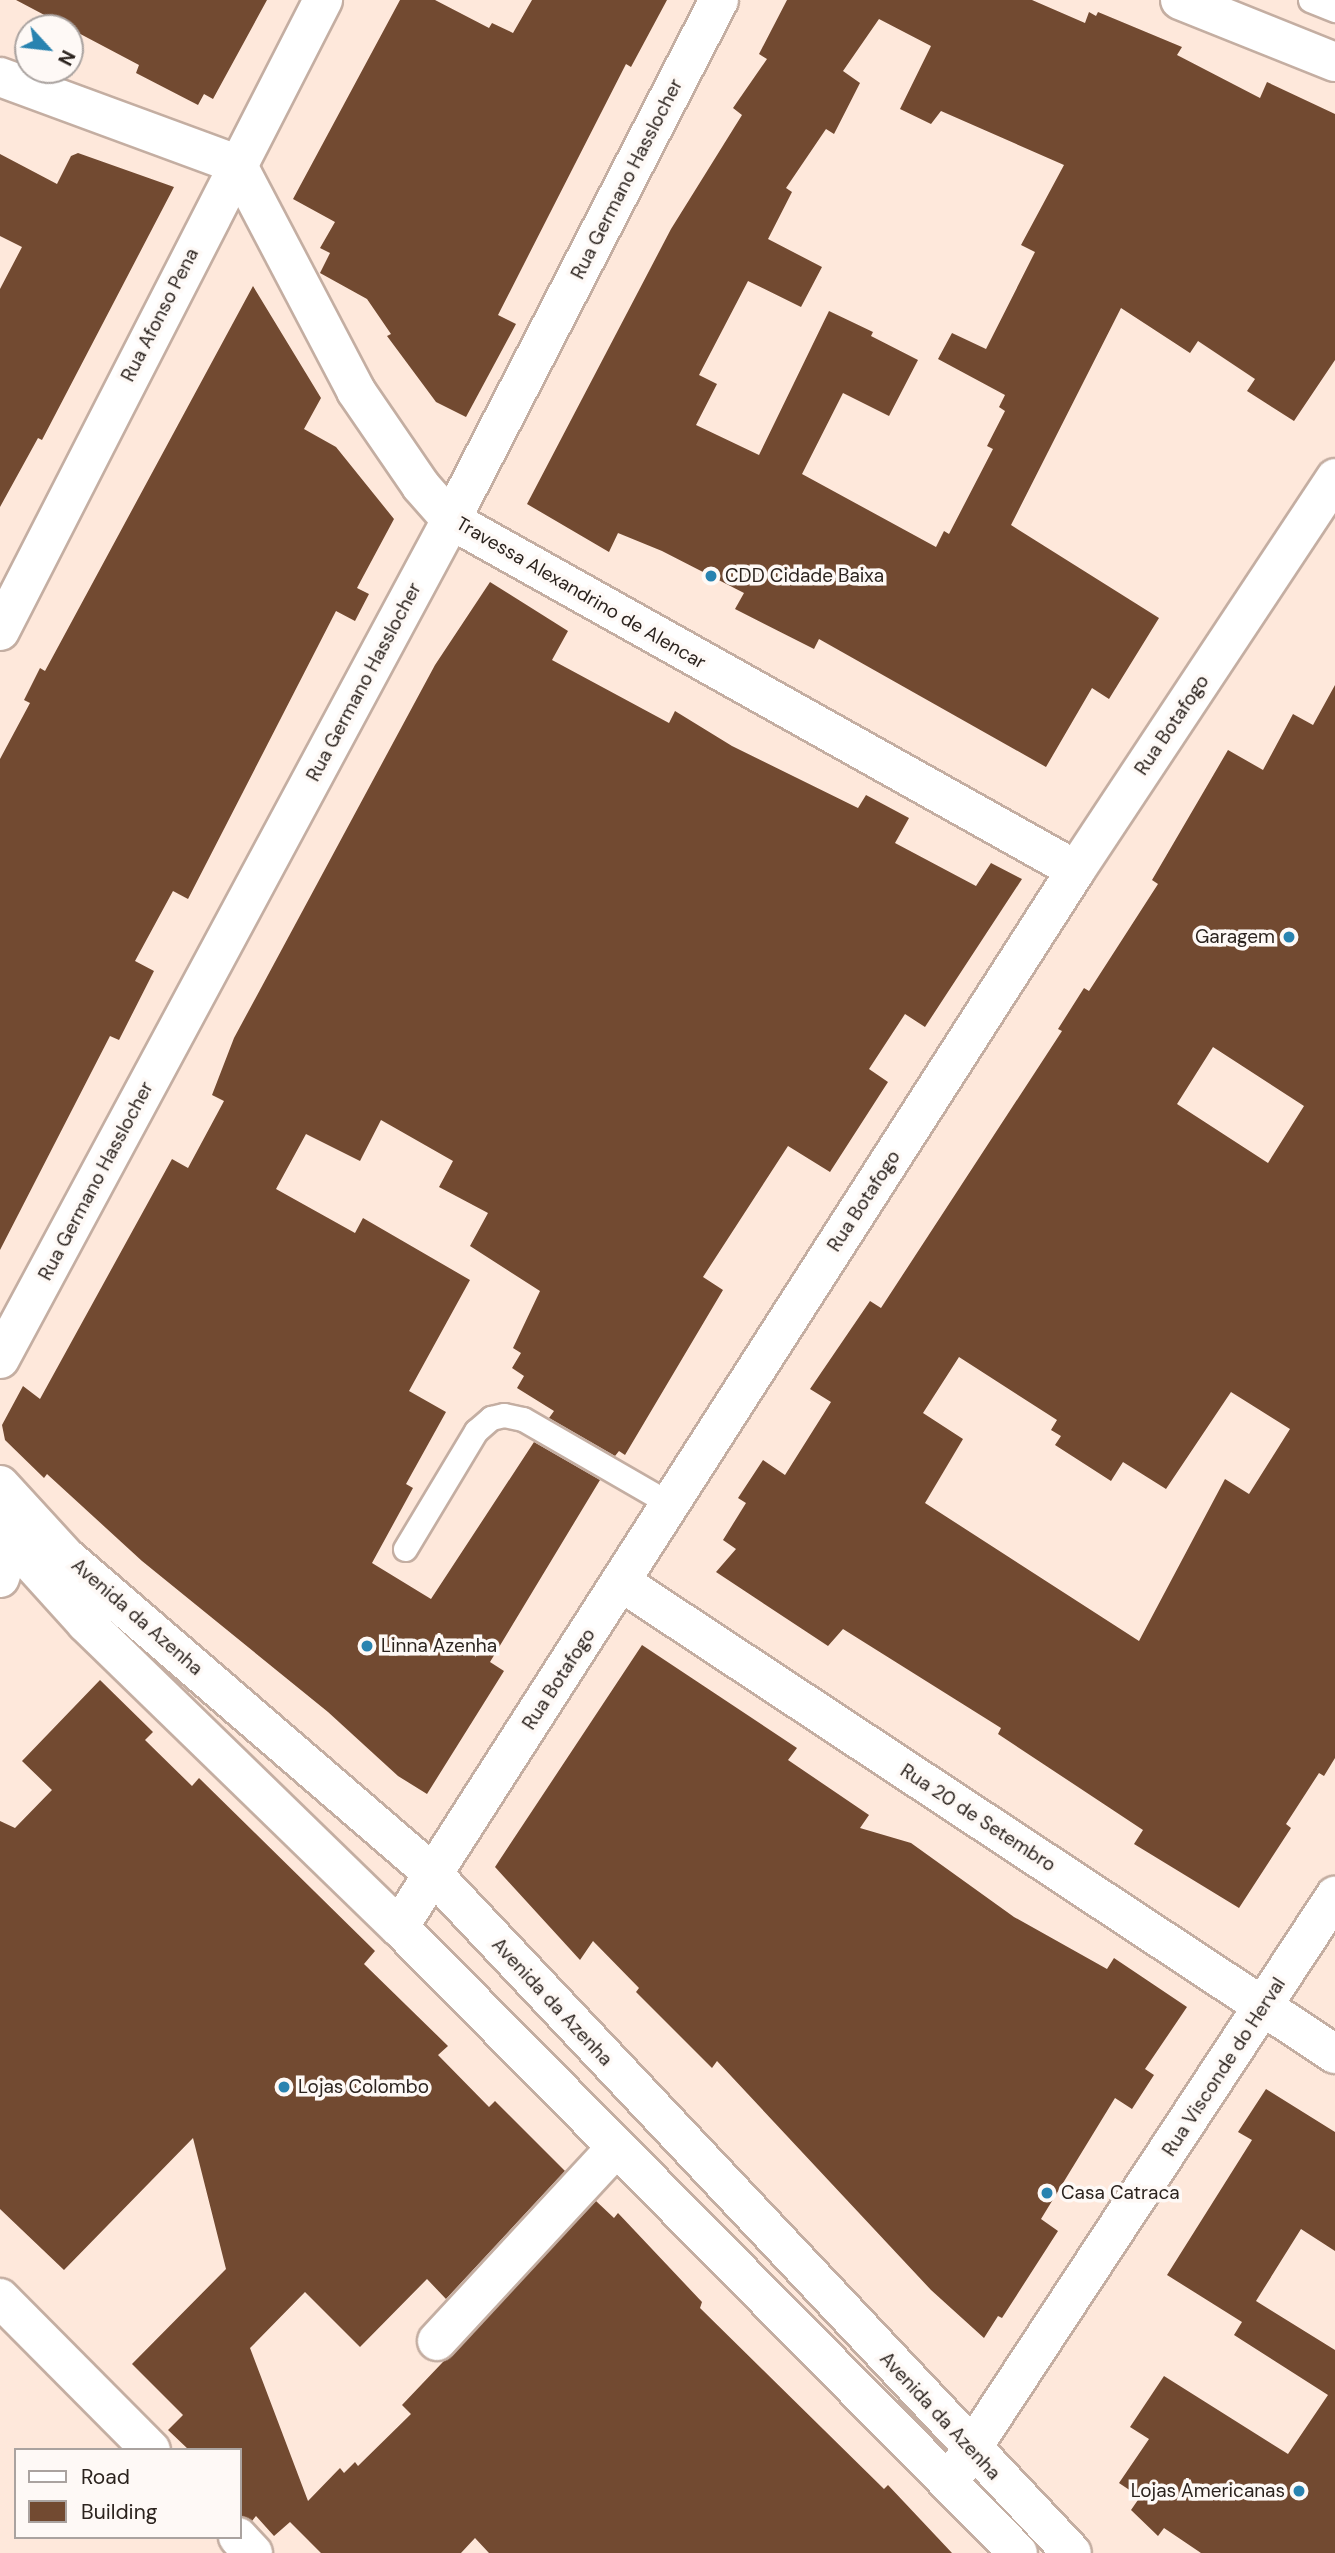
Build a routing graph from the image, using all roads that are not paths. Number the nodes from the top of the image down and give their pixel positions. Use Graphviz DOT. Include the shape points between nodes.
graph roads {
  1 [pos="323,0"];
  2 [pos="719,0"];
  3 [pos="1180,0"];
  4 [pos="1310,0"];
  5 [pos="1335,10"];
  6 [pos="1335,62"];
  7 [pos="0,77"];
  8 [pos="237,164"];
  9 [pos="1335,478"];
  10 [pos="451,520"];
  11 [pos="0,631"];
  12 [pos="1076,870"];
  13 [pos="0,1359"];
  14 [pos="0,1485"];
  15 [pos="670,1504"];
  16 [pos="4,1537"];
  17 [pos="405,1549"];
  18 [pos="66,1557"];
  19 [pos="0,1578"];
  20 [pos="621,1582"];
  21 [pos="433,1874"];
  22 [pos="1335,1896"];
  23 [pos="398,1927"];
  24 [pos="1264,2007"];
  25 [pos="1335,2054"];
  26 [pos="616,2147"];
  27 [pos="0,2298"];
  28 [pos="437,2341"];
  29 [pos="149,2448"];
  30 [pos="970,2449"];
  31 [pos="949,2483"];
  32 [pos="240,2539"];
  33 [pos="253,2553"];
  34 [pos="1018,2553"];
  35 [pos="1072,2553"];
  1 -- 8 [label="street, Rua Afonso Pena"];
  2 -- 10 [label="street, Rua Germano Hasslocher"];
  3 -- 6 [label="street"];
  4 -- 5 [label="lane"];
  7 -- 8 [label="street"];
  8 -- 10 [label="street, Travessa Alexandrino de Alencar" via="356,391 421,486"];
  8 -- 11 [label="street, Rua Afonso Pena"];
  9 -- 12 [label="street, Rua Botafogo"];
  10 -- 12 [label="street, Travessa Alexandrino de Alencar"];
  10 -- 13 [label="street, Rua Germano Hasslocher"];
  12 -- 15 [label="street, Rua Botafogo"];
  14 -- 18 [label="street, Avenida da Azenha"];
  15 -- 17 [label="lane" via="523,1419 504,1415 491,1418 476,1431"];
  15 -- 20 [label="street, Rua Botafogo"];
  16 -- 18 [label="street"];
  16 -- 19 [label="street"];
  16 -- 23 [label="street, Avenida da Azenha"];
  18 -- 21 [label="street, Avenida da Azenha"];
  20 -- 21 [label="street, Rua Botafogo"];
  20 -- 24 [label="street, Rua 20 de Setembro"];
  21 -- 23 [label="street, Rua Botafogo"];
  21 -- 30 [label="street, Avenida da Azenha"];
  22 -- 24 [label="street, Rua Visconde do Herval"];
  23 -- 26 [label="street, Avenida da Azenha"];
  24 -- 25 [label="street, Rua 20 de Setembro"];
  24 -- 30 [label="street, Rua Visconde do Herval"];
  26 -- 28 [label="street"];
  26 -- 31 [label="street, Avenida da Azenha"];
  27 -- 29 [label="street"];
  30 -- 31 [label="street, Rua Visconde do Herval"];
  30 -- 35 [label="street, Avenida da Azenha"];
  31 -- 34 [label="street, Avenida da Azenha"];
  32 -- 33 [label="street"];
}
